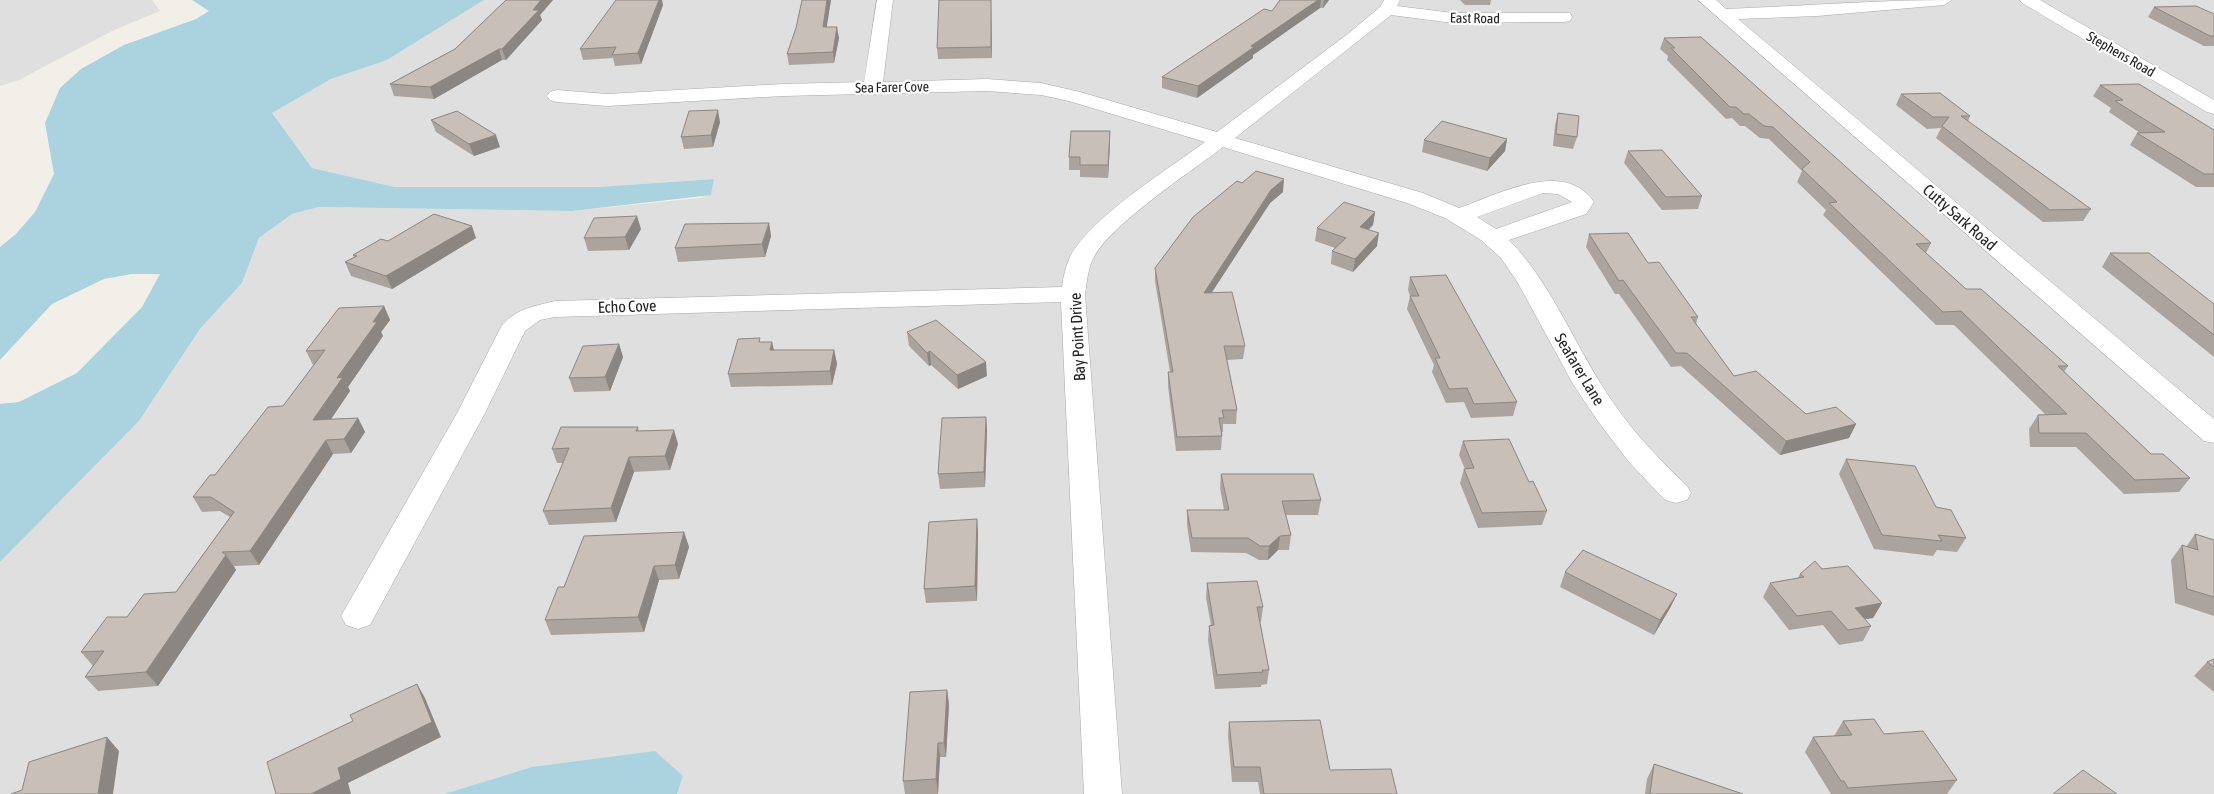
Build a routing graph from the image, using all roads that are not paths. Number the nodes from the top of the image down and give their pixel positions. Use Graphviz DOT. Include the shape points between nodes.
graph roads {
  1 [pos="885,0"];
  2 [pos="1706,0"];
  3 [pos="1944,0"];
  4 [pos="2028,0"];
  5 [pos="1389,5"];
  6 [pos="1723,14"];
  7 [pos="1564,17"];
  8 [pos="873,87"];
  9 [pos="556,96"];
  10 [pos="2214,108"];
  11 [pos="1221,140"];
  12 [pos="1456,216"];
  13 [pos="1492,238"];
  14 [pos="1073,294"];
  15 [pos="2214,434"];
  16 [pos="1676,493"];
  17 [pos="358,616"];
  18 [pos="1103,794"];
  1 -- 8 [label="street"];
  2 -- 6 [label="street, Cutty Sark Road"];
  3 -- 6 [label="street" via="1817,11"];
  4 -- 10 [label="street, Stephens Road"];
  5 -- 7 [label="street, East Road" via="1454,18"];
  5 -- 11 [label="street, Bay Point Drive"];
  6 -- 15 [label="street, Cutty Sark Road"];
  8 -- 9 [label="street, Sea Farer Cove" via="607,100"];
  8 -- 11 [label="street, Sea Farer Cove" via="987,85 1041,89"];
  11 -- 12 [label="street, Seafarer Lane" via="1415,198"];
  11 -- 14 [label="street, Bay Point Drive" via="1120,216 1086,248 1075,276"];
  12 -- 13 [label="street, Seafarer Lane"];
  12 -- 13 [label="street" via="1540,187 1563,188 1584,202 1578,209"];
  13 -- 16 [label="street, Seafarer Lane" via="1509,252 1588,386 1626,442"];
  14 -- 17 [label="street, Echo Cove" via="520,311 470,415"];
  14 -- 18 [label="street, Bay Point Drive"];
}
